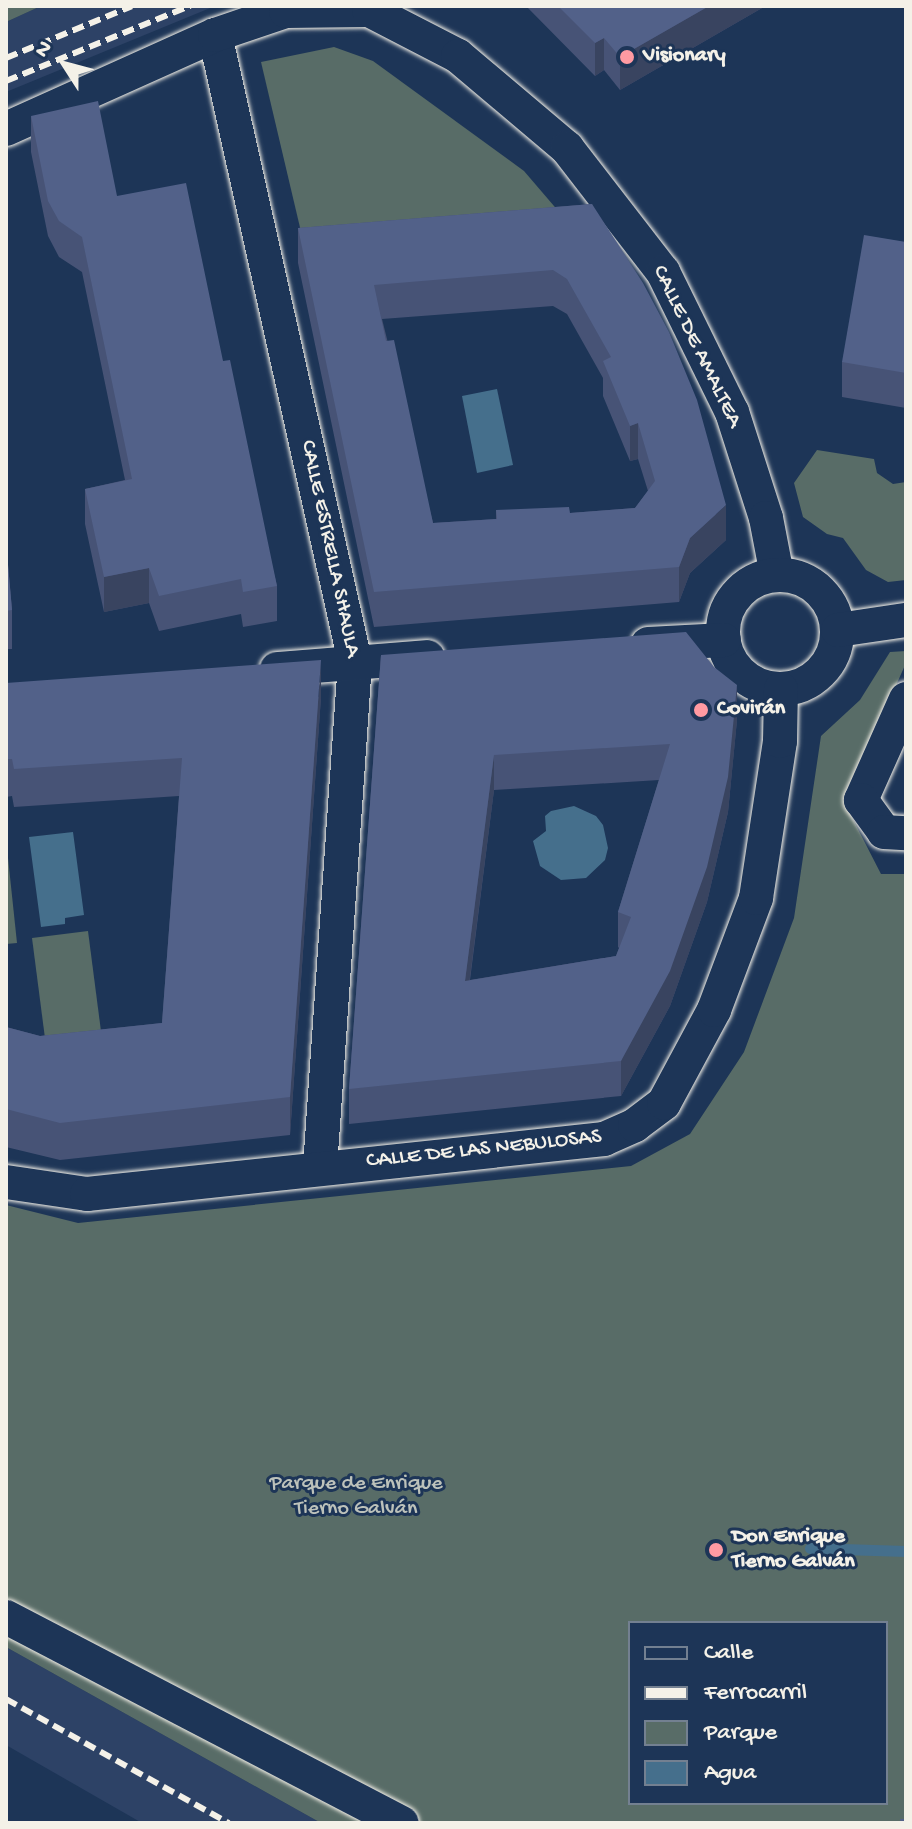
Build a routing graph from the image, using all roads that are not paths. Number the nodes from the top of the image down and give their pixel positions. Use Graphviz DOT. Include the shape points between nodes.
graph roads {
  1 [pos="215,35"];
  2 [pos="9,128"];
  3 [pos="777,575"];
  4 [pos="906,620"];
  5 [pos="838,630"];
  6 [pos="724,640"];
  7 [pos="609,647"];
  8 [pos="454,656"];
  9 [pos="355,662"];
  10 [pos="246,673"];
  11 [pos="781,689"];
  12 [pos="906,699"];
  13 [pos="906,833"];
  14 [pos="320,1167"];
  15 [pos="6,1182"];
  16 [pos="6,1617"];
  17 [pos="402,1823"];
  1 -- 2 [label="street, CALLE DE AMALTEA"];
  1 -- 3 [label="street, CALLE DE AMALTEA" via="286,11 369,10 458,56 567,148 663,272 725,398 766,518"];
  1 -- 9 [label="street, CALLE ESTRELLA SHAULA"];
  3 -- 5 [label="street" via="795,577 825,596"];
  3 -- 6 [label="street" via="759,579 737,596 725,621"];
  4 -- 5 [label="street"];
  5 -- 11 [label="street" via="822,671 800,686"];
  6 -- 7 [label="street"];
  6 -- 11 [label="street" via="728,656 750,681"];
  8 -- 9 [label="street"];
  9 -- 10 [label="street"];
  9 -- 14 [label="street, CALLE ESTRELLA SHAULA"];
  11 -- 14 [label="street, CALLE DE LAS NEBULOSAS" via="780,741 756,898 714,1010 664,1103 604,1139"];
  12 -- 13 [label="street" via="861,800 884,832"];
  14 -- 15 [label="street, CALLE DE LAS NEBULOSAS" via="87,1194"];
  16 -- 17 [label="street"];
}
